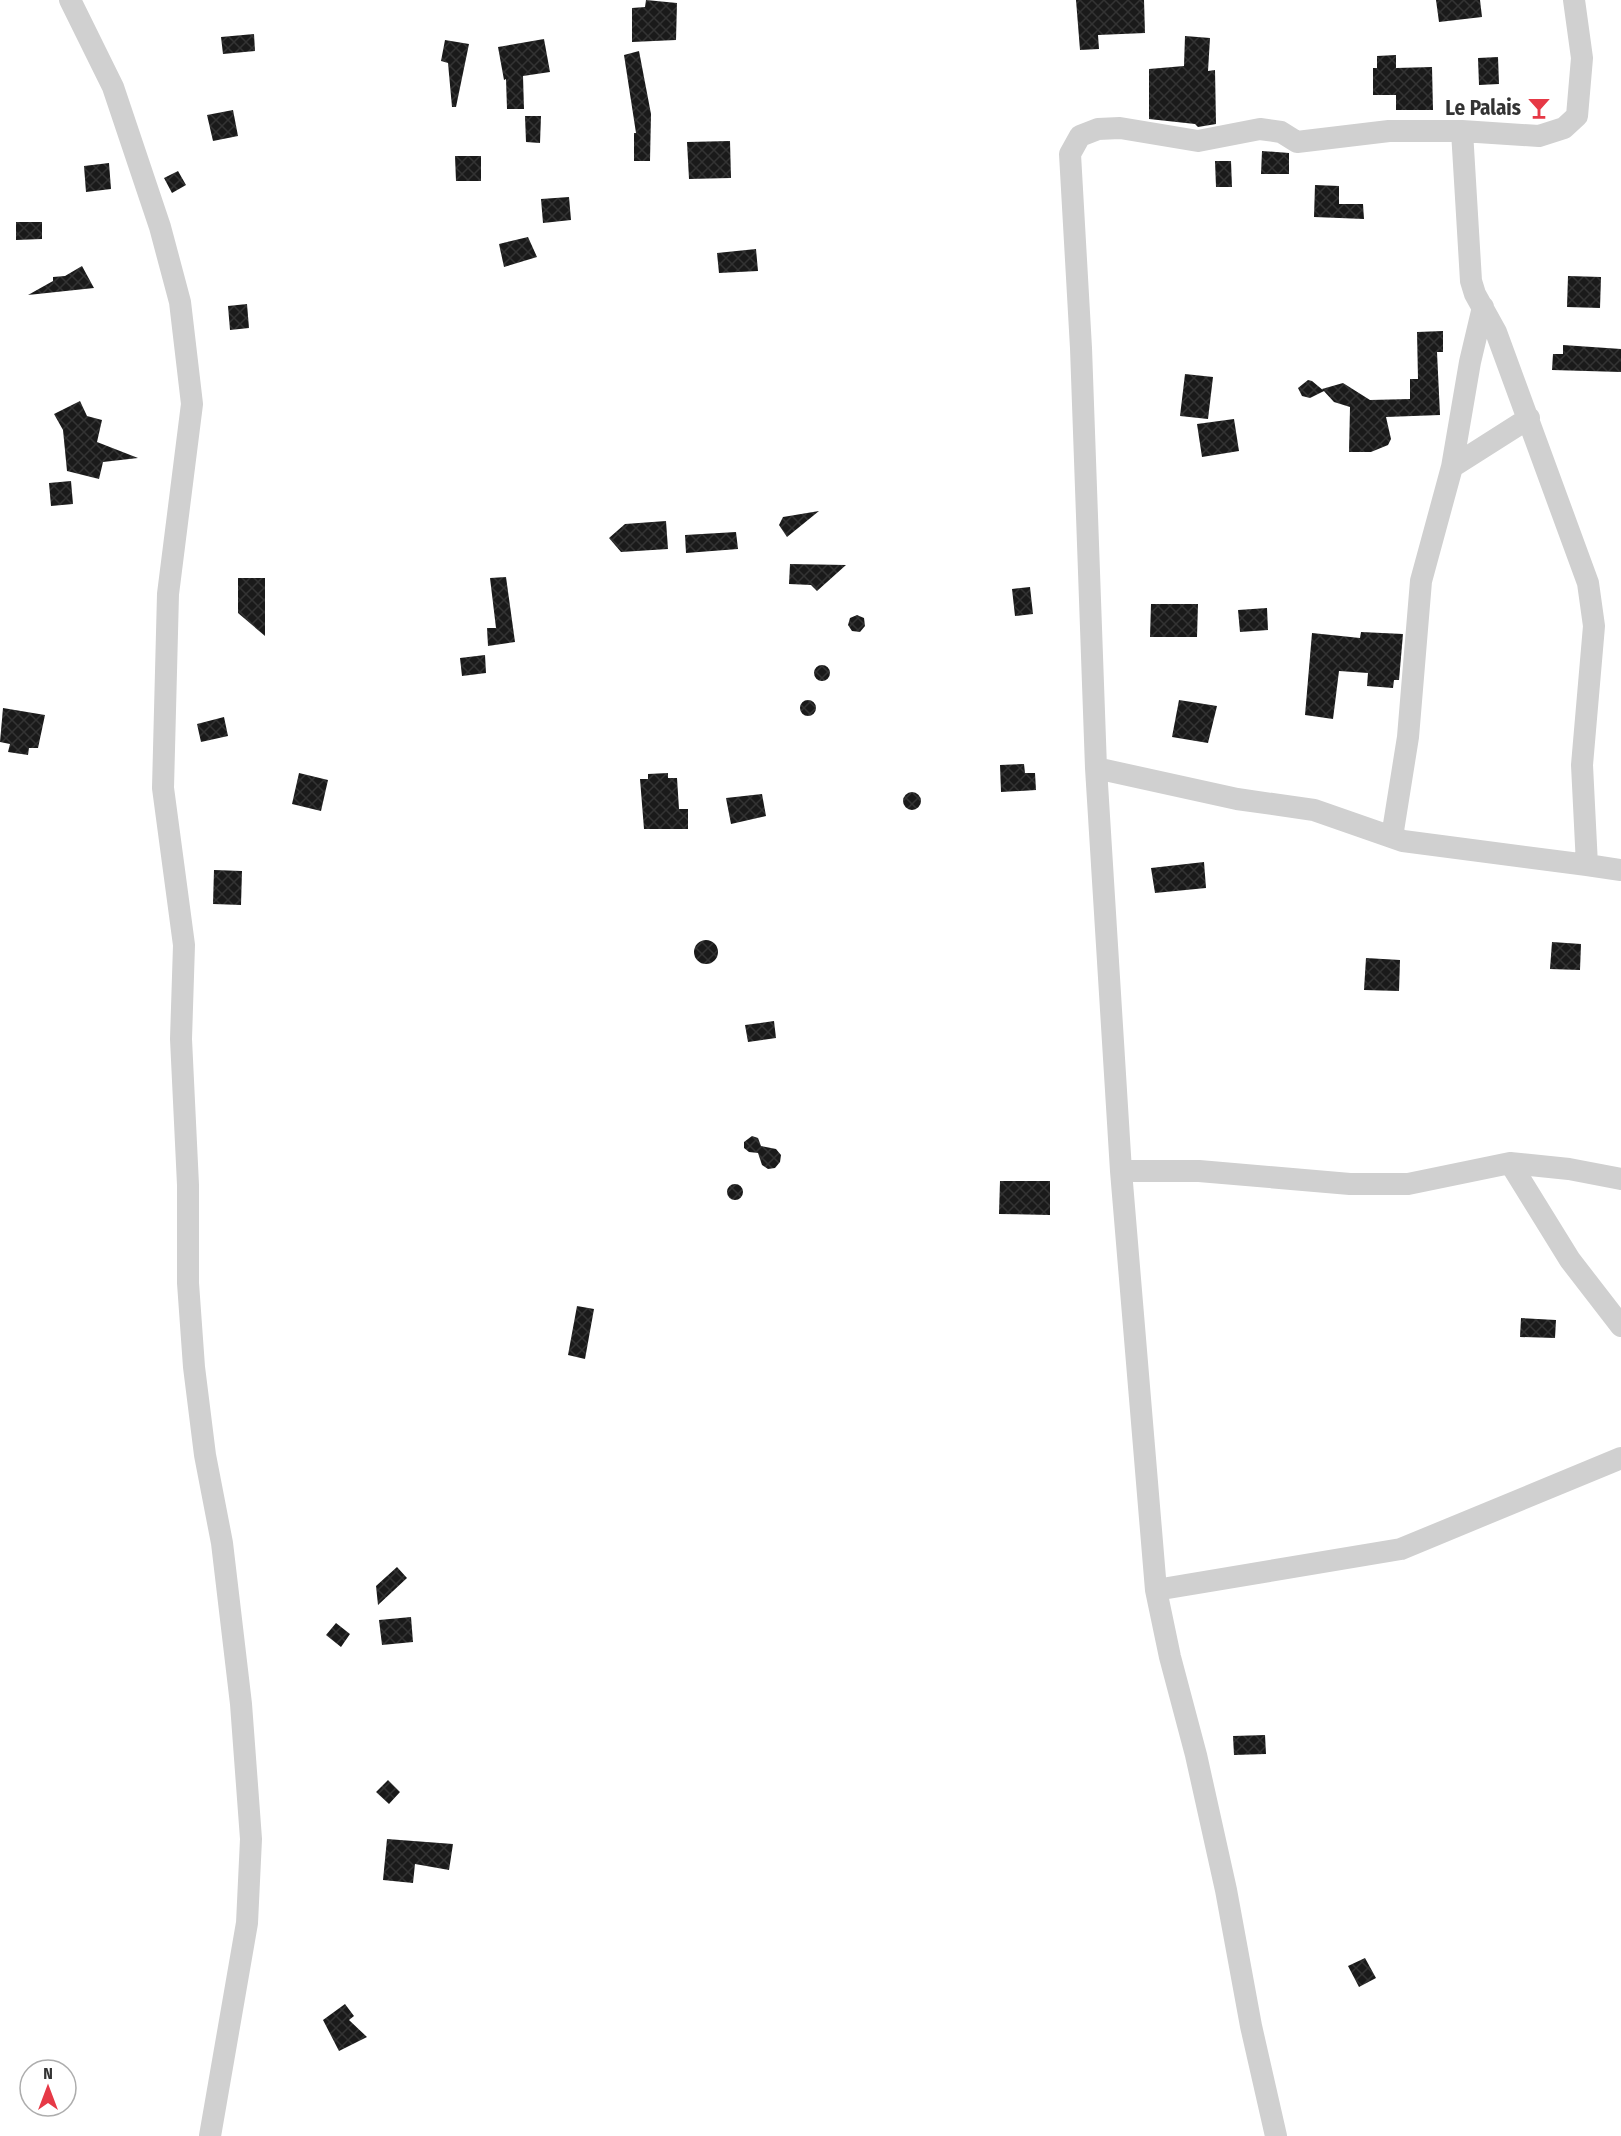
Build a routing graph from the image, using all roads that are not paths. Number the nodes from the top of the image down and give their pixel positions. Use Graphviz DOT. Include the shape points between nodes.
graph roads {
  1 [pos="70,0"];
  2 [pos="1574,0"];
  3 [pos="1462,131"];
  4 [pos="1483,307"];
  5 [pos="1529,418"];
  6 [pos="1452,467"];
  7 [pos="1096,768"];
  8 [pos="1392,837"];
  9 [pos="1587,865"];
  10 [pos="1621,870"];
  11 [pos="1510,1163"];
  12 [pos="1121,1171"];
  13 [pos="1621,1179"];
  14 [pos="1621,1326"];
  15 [pos="1621,1458"];
  16 [pos="1156,1590"];
  17 [pos="210,2136"];
  18 [pos="1276,2136"];
  1 -- 17 [label="street" via="113,87 160,227 180,302 192,404 168,594 163,788 184,945 181,1039 194,1367 222,1543 240,1692 251,1839 247,1923"];
  2 -- 3 [label="street" via="1582,58 1577,116 1564,128 1539,136"];
  3 -- 4 [label="street" via="1471,281"];
  3 -- 7 [label="street" via="1389,131 1296,142 1281,132 1260,129 1198,141 1120,128 1098,129 1080,136 1075,143 1070,162 1081,348"];
  4 -- 5 [label="street"];
  4 -- 6 [label="street"];
  5 -- 6 [label="street"];
  5 -- 9 [label="street" via="1593,605 1581,765"];
  6 -- 8 [label="street" via="1420,581 1408,737"];
  7 -- 8 [label="street" via="1237,799 1314,810"];
  7 -- 12 [label="street"];
  8 -- 9 [label="street" via="1403,842"];
  9 -- 10 [label="street"];
  11 -- 12 [label="street" via="1408,1184 1327,1183 1199,1171"];
  11 -- 13 [label="street" via="1569,1168"];
  11 -- 14 [label="street" via="1570,1260"];
  12 -- 16 [label="street"];
  15 -- 16 [label="street" via="1401,1549"];
  16 -- 18 [label="street" via="1211,1822"];
}
